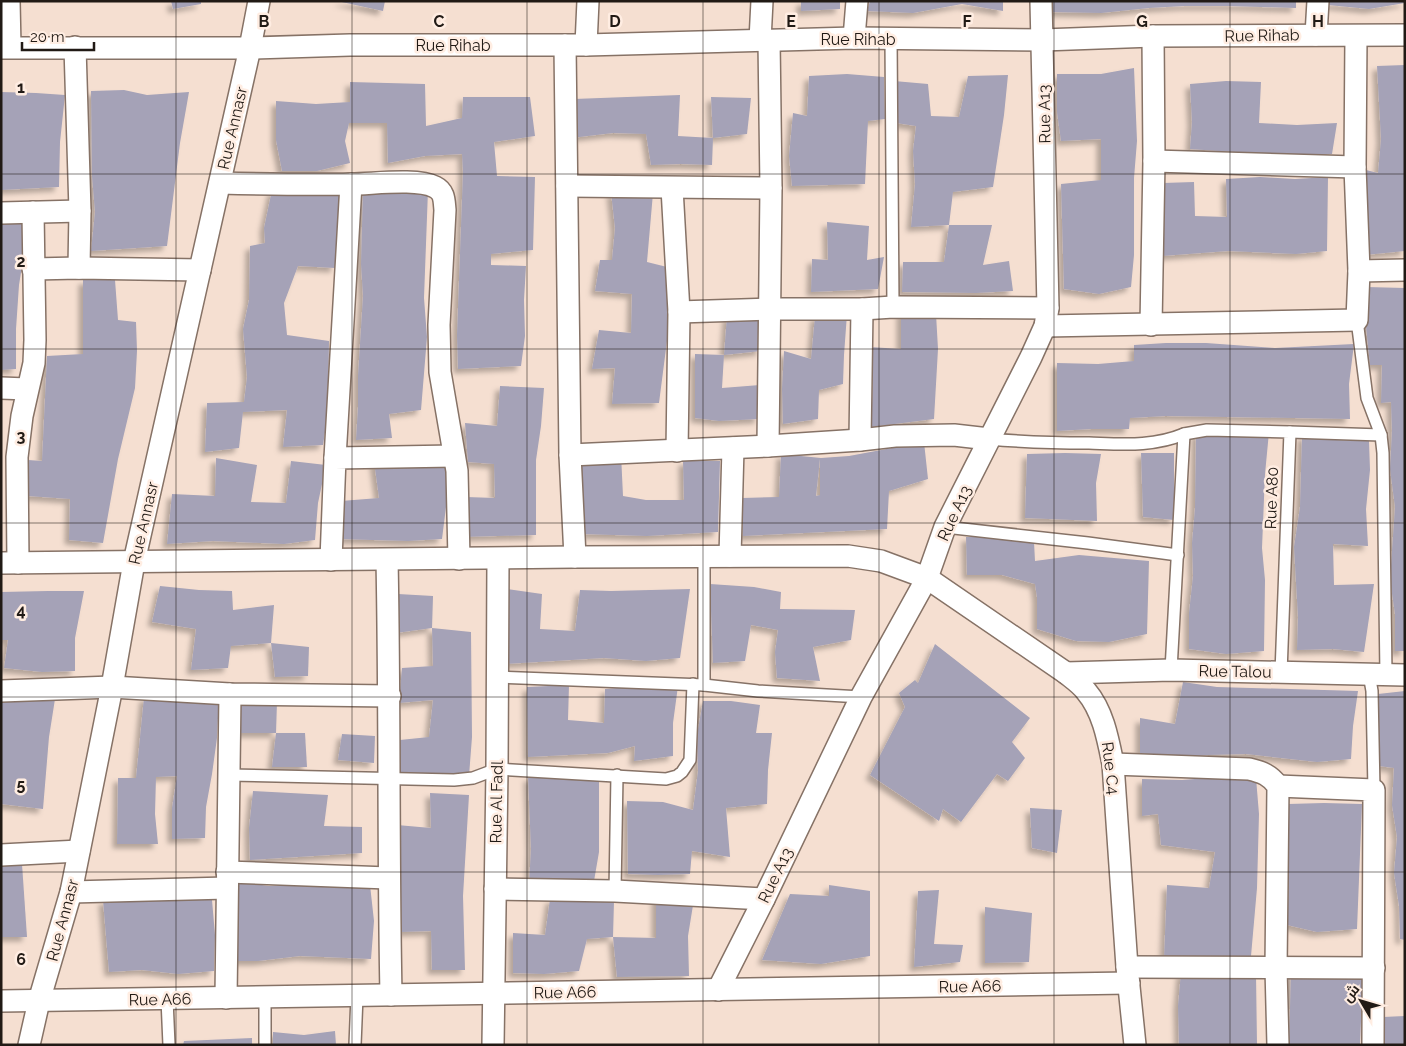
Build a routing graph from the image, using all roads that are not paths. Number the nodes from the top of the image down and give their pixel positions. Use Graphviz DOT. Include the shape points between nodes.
graph roads {
  1 [pos="9,1"];
  2 [pos="259,1"];
  3 [pos="588,1"];
  4 [pos="762,1"];
  5 [pos="857,1"];
  6 [pos="1041,1"];
  7 [pos="1318,1"];
  8 [pos="1316,35"];
  9 [pos="1405,35"];
  10 [pos="1153,36"];
  11 [pos="1356,36"];
  12 [pos="854,38"];
  13 [pos="892,38"];
  14 [pos="764,40"];
  15 [pos="1043,40"];
  16 [pos="565,45"];
  17 [pos="586,45"];
  18 [pos="5,47"];
  19 [pos="75,47"];
  20 [pos="250,48"];
  21 [pos="1154,161"];
  22 [pos="1355,167"];
  23 [pos="220,183"];
  24 [pos="351,184"];
  25 [pos="567,186"];
  26 [pos="672,188"];
  27 [pos="771,188"];
  28 [pos="80,211"];
  29 [pos="33,212"];
  30 [pos="1,213"];
  31 [pos="79,268"];
  32 [pos="33,269"];
  33 [pos="200,270"];
  34 [pos="1405,270"];
  35 [pos="1359,271"];
  36 [pos="893,307"];
  37 [pos="770,309"];
  38 [pos="862,309"];
  39 [pos="679,312"];
  40 [pos="1047,317"];
  41 [pos="1357,320"];
  42 [pos="1151,325"];
  43 [pos="1,388"];
  44 [pos="27,389"];
  45 [pos="1290,432"];
  46 [pos="1184,434"];
  47 [pos="1381,435"];
  48 [pos="860,440"];
  49 [pos="989,440"];
  50 [pos="768,446"];
  51 [pos="733,448"];
  52 [pos="677,451"];
  53 [pos="570,455"];
  54 [pos="454,456"];
  55 [pos="335,458"];
  56 [pos="946,527"];
  57 [pos="730,556"];
  58 [pos="1178,556"];
  59 [pos="575,557"];
  60 [pos="704,557"];
  61 [pos="459,559"];
  62 [pos="498,559"];
  63 [pos="331,560"];
  64 [pos="388,560"];
  65 [pos="134,562"];
  66 [pos="9,563"];
  67 [pos="927,578"];
  68 [pos="1171,670"];
  69 [pos="1066,672"];
  70 [pos="1281,672"];
  71 [pos="1387,674"];
  72 [pos="497,677"];
  73 [pos="698,685"];
  74 [pos="112,687"];
  75 [pos="1,691"];
  76 [pos="230,694"];
  77 [pos="390,696"];
  78 [pos="861,697"];
  79 [pos="1113,764"];
  80 [pos="497,769"];
  81 [pos="617,774"];
  82 [pos="228,776"];
  83 [pos="389,778"];
  84 [pos="1278,786"];
  85 [pos="1374,790"];
  86 [pos="79,851"];
  87 [pos="1,855"];
  88 [pos="388,878"];
  89 [pos="227,880"];
  90 [pos="495,889"];
  91 [pos="615,891"];
  92 [pos="71,892"];
  93 [pos="764,899"];
  94 [pos="1276,968"];
  95 [pos="1374,968"];
  96 [pos="1128,975"];
  97 [pos="718,990"];
  98 [pos="493,994"];
  99 [pos="391,995"];
  100 [pos="357,996"];
  101 [pos="265,997"];
  102 [pos="167,998"];
  103 [pos="226,998"];
  104 [pos="1,1001"];
  105 [pos="39,1001"];
  106 [pos="29,1045"];
  107 [pos="169,1045"];
  108 [pos="265,1045"];
  109 [pos="355,1045"];
  110 [pos="493,1045"];
  111 [pos="1135,1045"];
  112 [pos="1278,1045"];
  113 [pos="1373,1045"];
  1 -- 18 [label="street"];
  2 -- 20 [label="street, Rue Annasr"];
  3 -- 17 [label="street"];
  4 -- 14 [label="street"];
  5 -- 12 [label="street"];
  6 -- 15 [label="street, Rue A13"];
  7 -- 8 [label="street"];
  8 -- 10 [label="street, Rue Rihab"];
  8 -- 11 [label="street, Rue Rihab"];
  9 -- 11 [label="street, Rue Rihab"];
  10 -- 15 [label="street, Rue Rihab"];
  10 -- 21 [label="street"];
  11 -- 22 [label="street"];
  12 -- 13 [label="street, Rue Rihab"];
  12 -- 14 [label="street, Rue Rihab"];
  13 -- 15 [label="street, Rue Rihab"];
  13 -- 36 [label="lane"];
  14 -- 17 [label="street, Rue Rihab"];
  14 -- 27 [label="street"];
  15 -- 40 [label="street, Rue A13"];
  16 -- 17 [label="street, Rue Rihab"];
  16 -- 20 [label="street, Rue Rihab"];
  16 -- 25 [label="street"];
  18 -- 19 [label="street, Rue Rihab"];
  19 -- 20 [label="street, Rue Rihab"];
  19 -- 28 [label="street"];
  20 -- 23 [label="street, Rue Annasr"];
  21 -- 22 [label="street"];
  21 -- 42 [label="street"];
  22 -- 35 [label="street"];
  23 -- 24 [label="street"];
  23 -- 33 [label="street, Rue Annasr"];
  24 -- 54 [label="street" via="428,184 441,191 444,198 440,372"];
  24 -- 55 [label="street"];
  25 -- 26 [label="street"];
  25 -- 53 [label="street"];
  26 -- 27 [label="street"];
  26 -- 39 [label="street"];
  27 -- 37 [label="street"];
  28 -- 29 [label="street"];
  28 -- 31 [label="street"];
  29 -- 30 [label="street"];
  29 -- 32 [label="street"];
  31 -- 32 [label="street"];
  31 -- 33 [label="street"];
  32 -- 44 [label="street" via="34,363"];
  33 -- 65 [label="street, Rue Annasr"];
  34 -- 35 [label="street"];
  35 -- 41 [label="street"];
  36 -- 38 [label="street"];
  36 -- 40 [label="street"];
  37 -- 38 [label="street"];
  37 -- 39 [label="street"];
  37 -- 50 [label="street"];
  38 -- 48 [label="street"];
  39 -- 52 [label="street"];
  40 -- 42 [label="street"];
  40 -- 49 [label="street, Rue A13" via="1031,357"];
  41 -- 42 [label="street"];
  41 -- 47 [label="lane" via="1367,398"];
  43 -- 44 [label="street"];
  44 -- 66 [label="street" via="19,431"];
  45 -- 46 [label="lane" via="1207,430"];
  45 -- 47 [label="lane"];
  45 -- 70 [label="lane, Rue A80"];
  46 -- 49 [label="lane" via="1157,443 1132,444"];
  46 -- 58 [label="lane"];
  47 -- 71 [label="lane"];
  48 -- 49 [label="street" via="954,435"];
  48 -- 50 [label="street"];
  49 -- 56 [label="street, Rue A13"];
  50 -- 51 [label="street"];
  51 -- 52 [label="street"];
  51 -- 57 [label="street"];
  52 -- 53 [label="street"];
  53 -- 59 [label="street"];
  54 -- 55 [label="street"];
  54 -- 61 [label="street"];
  55 -- 63 [label="street"];
  56 -- 58 [label="lane"];
  56 -- 67 [label="street, Rue A13"];
  57 -- 60 [label="street, Rue C4"];
  57 -- 67 [label="street, Rue C4" via="848,556 881,561"];
  58 -- 68 [label="lane"];
  59 -- 60 [label="street, Rue C4"];
  59 -- 62 [label="street, Rue C4"];
  60 -- 73 [label="lane"];
  61 -- 62 [label="street, Rue C4"];
  61 -- 64 [label="street, Rue C4"];
  62 -- 72 [label="street, Rue Al Fadl"];
  63 -- 64 [label="street, Rue C4"];
  63 -- 65 [label="street, Rue C4"];
  64 -- 77 [label="street"];
  65 -- 66 [label="street, Rue C4"];
  65 -- 74 [label="street, Rue Annasr"];
  67 -- 69 [label="street, Rue C4"];
  67 -- 78 [label="street, Rue A13"];
  68 -- 69 [label="street, Rue Talou"];
  68 -- 70 [label="street, Rue Talou"];
  69 -- 79 [label="street, Rue C4" via="1086,691 1097,709"];
  70 -- 71 [label="street, Rue Talou"];
  71 -- 85 [label="lane" via="1372,691"];
  72 -- 73 [label="lane"];
  72 -- 80 [label="street, Rue Al Fadl"];
  73 -- 78 [label="lane"];
  73 -- 81 [label="lane" via="690,760 682,772 666,779"];
  74 -- 75 [label="street"];
  74 -- 76 [label="street"];
  74 -- 86 [label="street, Rue Annasr"];
  76 -- 77 [label="street"];
  76 -- 82 [label="street"];
  77 -- 83 [label="street"];
  78 -- 93 [label="street, Rue A13"];
  79 -- 84 [label="street" via="1249,769 1272,777"];
  79 -- 96 [label="street, Rue C4"];
  80 -- 81 [label="lane"];
  80 -- 83 [label="lane" via="473,778"];
  80 -- 90 [label="street, Rue Al Fadl"];
  81 -- 91 [label="lane"];
  82 -- 83 [label="lane"];
  82 -- 89 [label="street"];
  83 -- 88 [label="street"];
  84 -- 85 [label="street"];
  84 -- 94 [label="street"];
  85 -- 95 [label="street"];
  86 -- 87 [label="street"];
  86 -- 92 [label="street, Rue Annasr"];
  88 -- 89 [label="street"];
  88 -- 99 [label="street"];
  89 -- 92 [label="street"];
  89 -- 103 [label="street"];
  90 -- 91 [label="street"];
  90 -- 98 [label="street, Rue Al Fadl"];
  91 -- 93 [label="street"];
  92 -- 105 [label="street, Rue Annasr"];
  93 -- 97 [label="street, Rue A13"];
  94 -- 95 [label="street, Rue A66"];
  94 -- 96 [label="street, Rue A66"];
  94 -- 112 [label="street"];
  95 -- 113 [label="street"];
  96 -- 97 [label="street, Rue A66"];
  96 -- 111 [label="street, Rue C4"];
  97 -- 98 [label="street, Rue A66"];
  98 -- 99 [label="street, Rue A66"];
  98 -- 110 [label="street, Rue Al Fadl"];
  99 -- 100 [label="street, Rue A66"];
  100 -- 101 [label="street, Rue A66"];
  100 -- 109 [label="lane"];
  101 -- 103 [label="street, Rue A66"];
  101 -- 108 [label="lane"];
  102 -- 103 [label="street, Rue A66"];
  102 -- 105 [label="street, Rue A66"];
  102 -- 107 [label="lane"];
  104 -- 105 [label="street, Rue A66"];
  105 -- 106 [label="street, Rue Annasr"];
}
